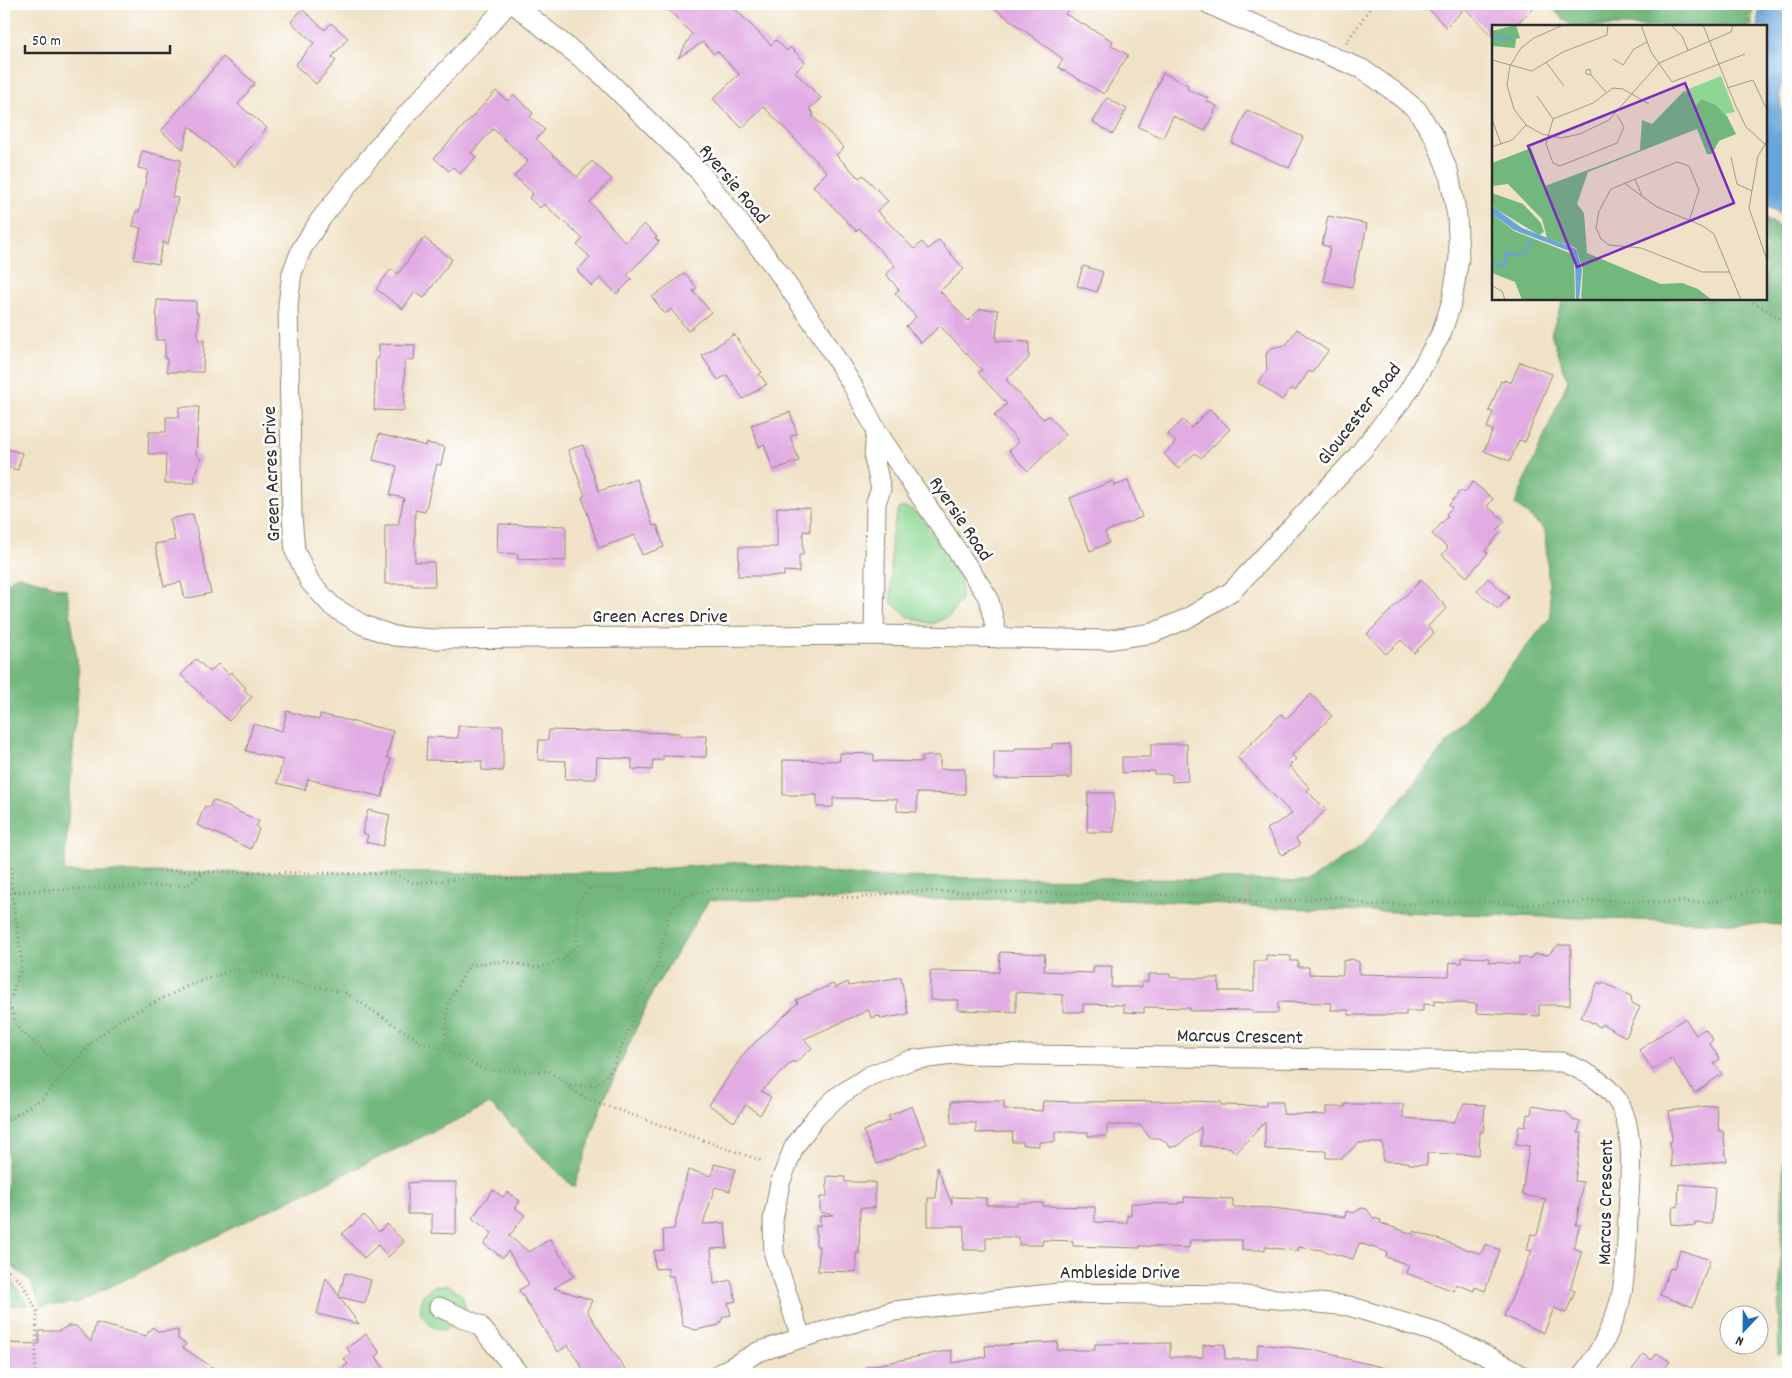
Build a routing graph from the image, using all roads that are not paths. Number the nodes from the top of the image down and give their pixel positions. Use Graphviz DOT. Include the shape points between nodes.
graph roads {
  1 [pos="508,4"];
  2 [pos="514,4"];
  3 [pos="1209,4"];
  4 [pos="876,430"];
  5 [pos="874,635"];
  6 [pos="998,638"];
  7 [pos="439,1307"];
  8 [pos="802,1338"];
  9 [pos="519,1374"];
  10 [pos="719,1374"];
  11 [pos="1520,1374"];
  12 [pos="1583,1374"];
  1 -- 5 [label="street, Green Acres Drive" via="386,136 320,220 302,248 292,273 288,305 292,516 296,551 310,582 333,607 363,625 394,636 442,639"];
  2 -- 4 [label="street, Ryersie Road" via="600,74 698,170 777,270 821,334"];
  3 -- 6 [label="street, Gloucester Road" via="1362,69 1417,110 1435,138 1449,174 1457,216 1459,258 1452,301 1441,334 1408,392 1355,459 1232,591 1186,619 1153,633 1106,640"];
  4 -- 5 [label="street" via="874,458 881,489 876,502"];
  4 -- 6 [label="street, Ryersie Road" via="988,597"];
  5 -- 6 [label="street, Green Acres Drive"];
  7 -- 9 [label="street" via="479,1325"];
  8 -- 10 [label="street, Ambleside Drive" via="758,1352"];
  8 -- 11 [label="street, Ambleside Drive" via="894,1312 1060,1293 1236,1295 1349,1306 1441,1334"];
  8 -- 12 [label="street, Marcus Crescent" via="774,1254 773,1220 782,1176 794,1147 816,1117 837,1097 870,1076 911,1060 961,1054 1562,1062 1599,1080 1624,1113 1629,1136 1624,1278 1610,1329"];
}
